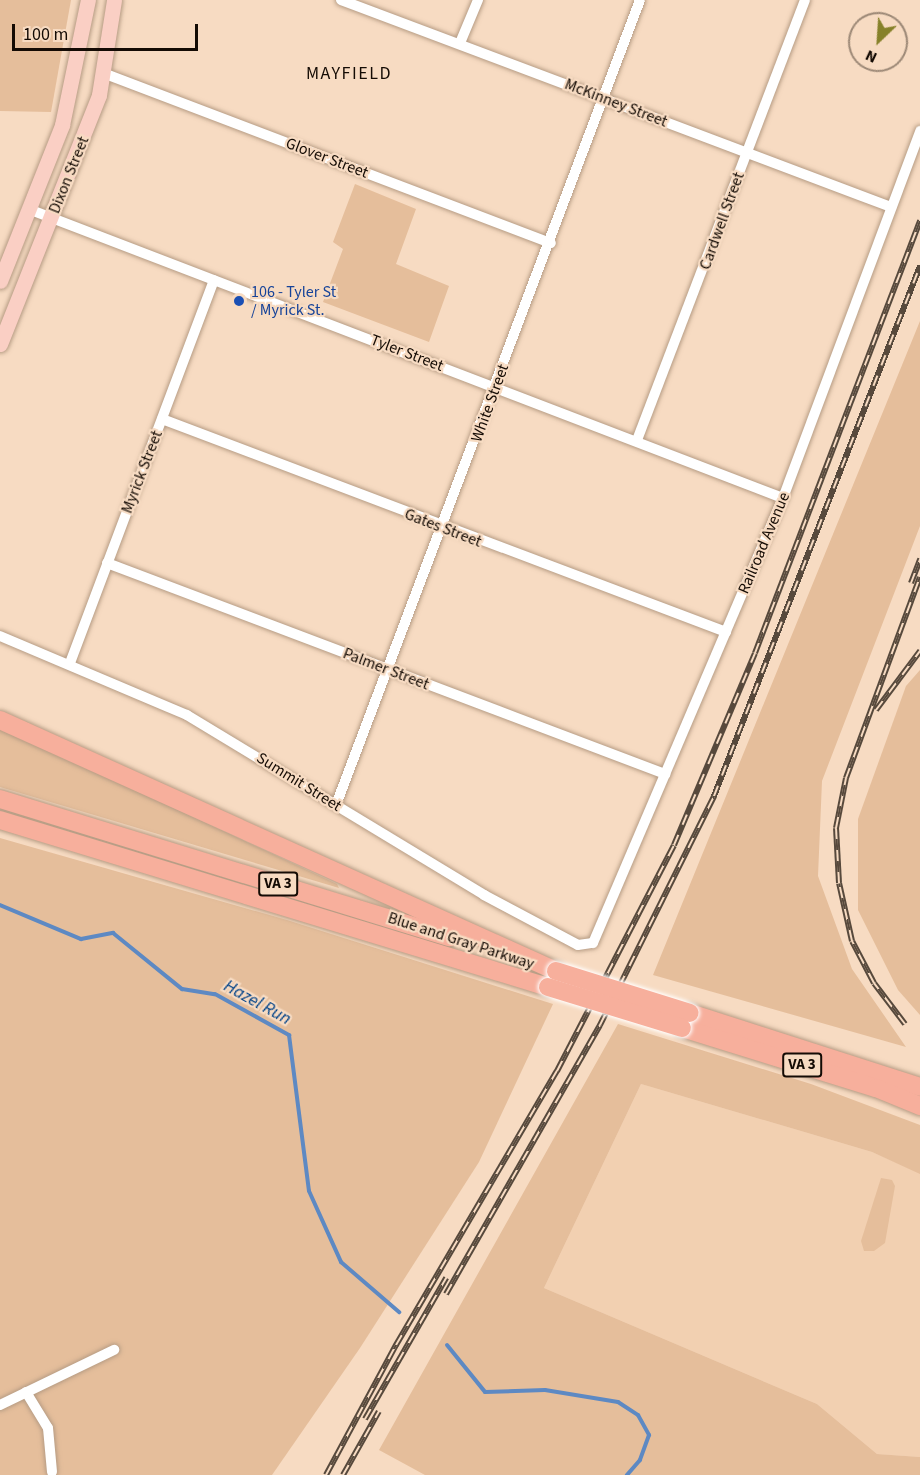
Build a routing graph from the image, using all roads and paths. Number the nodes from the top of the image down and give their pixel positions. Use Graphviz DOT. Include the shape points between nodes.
graph roads {
  1 [pos="88,0"];
  2 [pos="114,0"];
  3 [pos="341,0"];
  4 [pos="478,0"];
  5 [pos="640,0"];
  6 [pos="805,0"];
  7 [pos="460,43"];
  8 [pos="103,73"];
  9 [pos="604,99"];
  10 [pos="920,131"];
  11 [pos="748,152"];
  12 [pos="891,207"];
  13 [pos="31,210"];
  14 [pos="52,218"];
  15 [pos="551,243"];
  16 [pos="214,280"];
  17 [pos="0,281"];
  18 [pos="0,344"];
  19 [pos="496,387"];
  20 [pos="162,419"];
  21 [pos="637,440"];
  22 [pos="783,498"];
  23 [pos="444,528"];
  24 [pos="107,563"];
  25 [pos="726,632"];
  26 [pos="0,636"];
  27 [pos="70,663"];
  28 [pos="390,670"];
  29 [pos="0,719"];
  30 [pos="665,774"];
  31 [pos="0,799"];
  32 [pos="336,805"];
  33 [pos="0,820"];
  34 [pos="589,945"];
  35 [pos="552,979"];
  36 [pos="686,1020"];
  37 [pos="920,1087"];
  38 [pos="920,1107"];
  39 [pos="114,1350"];
  40 [pos="26,1392"];
  41 [pos="0,1405"];
  42 [pos="52,1472"];
  1 -- 13 [label="main road, Dixon Street" via="62,125"];
  2 -- 8 [label="main road, Dixon Street"];
  3 -- 7 [label="street, McKinney Street"];
  4 -- 7 [label="street"];
  5 -- 9 [label="street, White Street"];
  6 -- 11 [label="street, Cardwell Street"];
  7 -- 9 [label="street, McKinney Street"];
  8 -- 14 [label="main road, Dixon Street" via="88,130"];
  8 -- 15 [label="street, Glover Street"];
  9 -- 11 [label="street, McKinney Street"];
  9 -- 15 [label="street, White Street"];
  10 -- 12 [label="street, Railroad Avenue"];
  11 -- 12 [label="street, McKinney Street"];
  11 -- 21 [label="street, Cardwell Street"];
  12 -- 22 [label="street, Railroad Avenue"];
  13 -- 14 [label="street, Tyler Street"];
  13 -- 17 [label="main road, Dixon Street"];
  14 -- 16 [label="street, Tyler Street"];
  14 -- 18 [label="main road, Dixon Street"];
  15 -- 19 [label="street, White Street"];
  16 -- 19 [label="street, Tyler Street"];
  16 -- 20 [label="street, Myrick Street"];
  19 -- 21 [label="street, Tyler Street"];
  19 -- 23 [label="street, White Street"];
  20 -- 23 [label="street, Gates Street"];
  20 -- 24 [label="street, Myrick Street"];
  21 -- 22 [label="street, Tyler Street"];
  22 -- 25 [label="street, Railroad Avenue"];
  23 -- 25 [label="street, Gates Street"];
  23 -- 28 [label="street, White Street"];
  24 -- 27 [label="street, Myrick Street"];
  24 -- 28 [label="street, Palmer Street"];
  25 -- 30 [label="street, Railroad Avenue"];
  26 -- 27 [label="street, Summit Street"];
  27 -- 32 [label="street, Summit Street" via="188,715"];
  28 -- 30 [label="street, Palmer Street"];
  28 -- 32 [label="street, White Street"];
  29 -- 35 [label="highway"];
  30 -- 34 [label="street, Railroad Avenue" via="597,939"];
  31 -- 35 [label="highway, Blue and Gray Parkway / VA 3"];
  32 -- 34 [label="street, Summit Street" via="484,895 578,945"];
  33 -- 35 [label="highway, Blue and Gray Parkway / VA 3"];
  35 -- 36 [label="highway, Blue and Gray Parkway / VA 3, bridge"];
  36 -- 37 [label="highway, Blue and Gray Parkway / VA 3"];
  36 -- 38 [label="highway, Blue and Gray Parkway / VA 3"];
  39 -- 40 [label="street"];
  40 -- 41 [label="street"];
  40 -- 42 [label="street" via="48,1428"];
}
